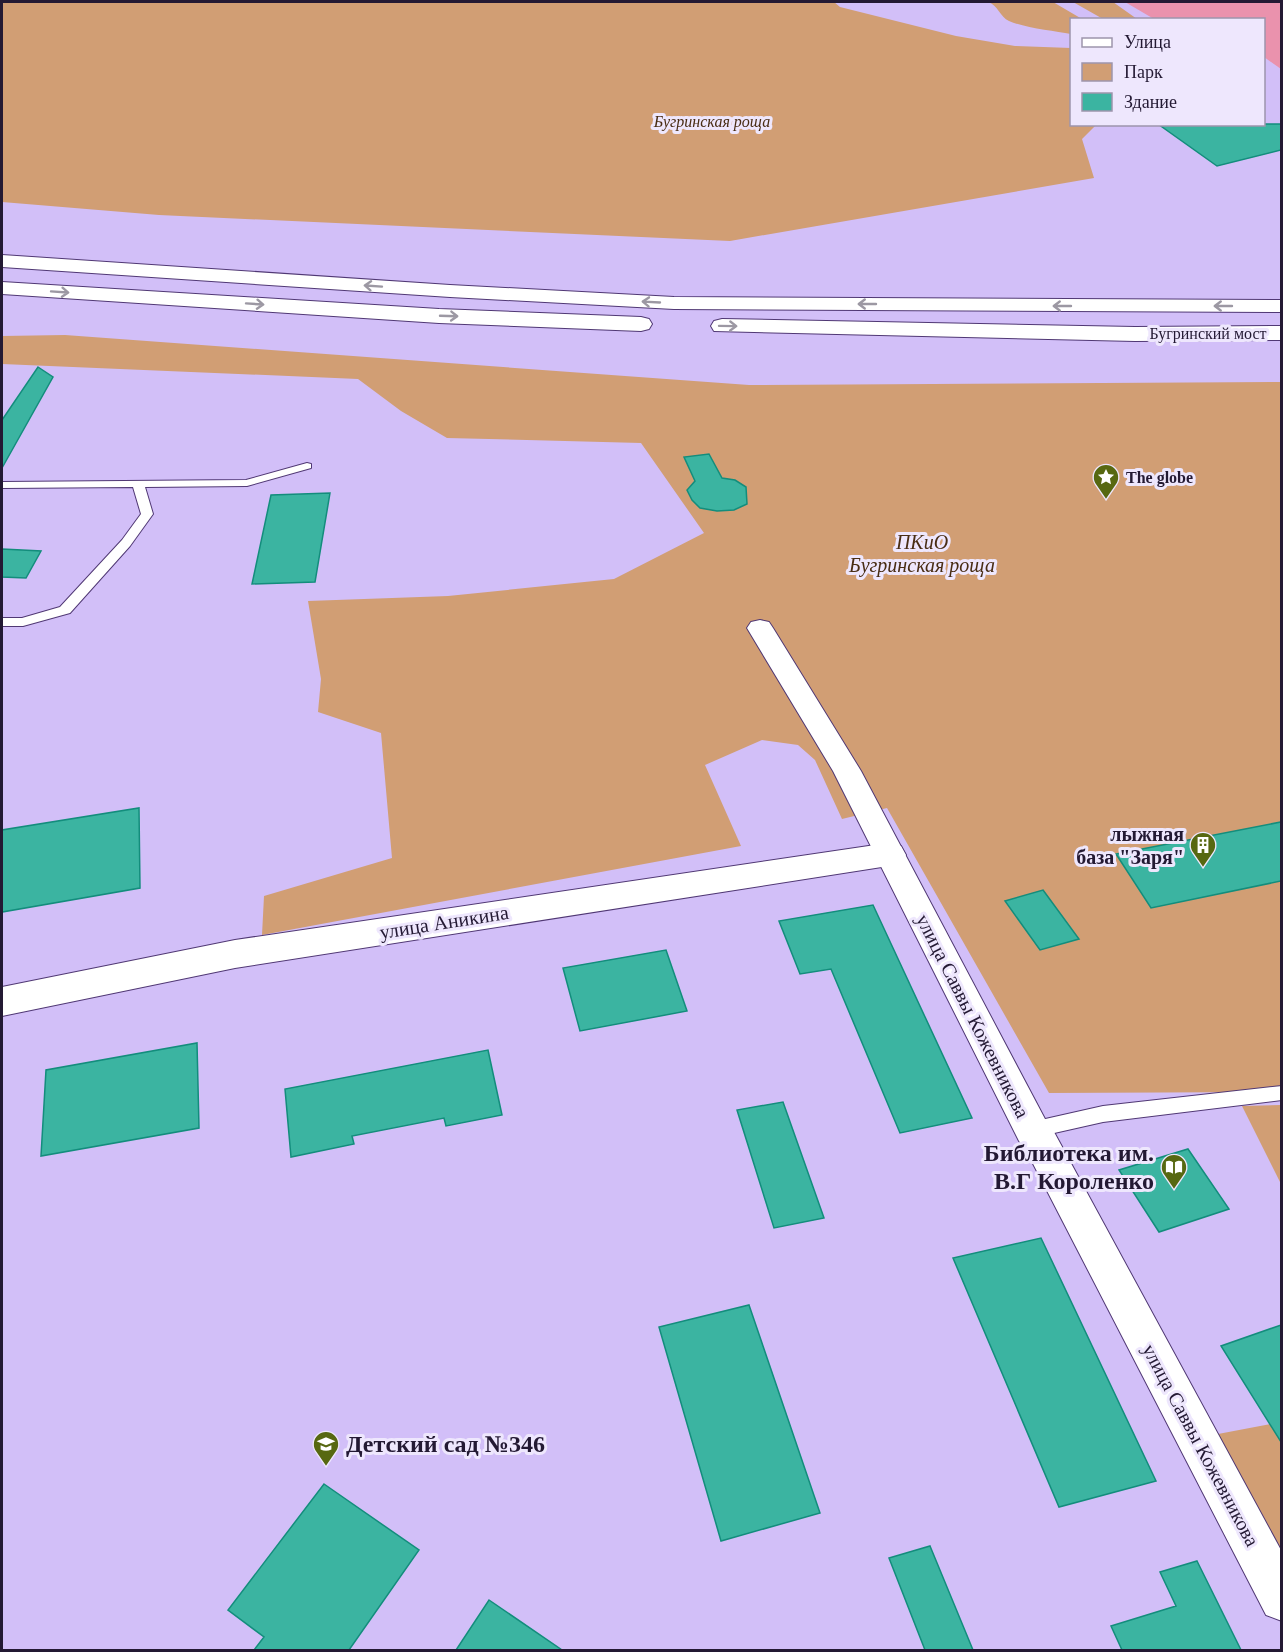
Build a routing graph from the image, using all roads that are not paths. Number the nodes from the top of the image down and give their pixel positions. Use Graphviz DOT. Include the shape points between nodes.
graph roads {
  1 [pos="2,261"];
  2 [pos="2,288"];
  3 [pos="1281,306"];
  4 [pos="666,325"];
  5 [pos="701,325"];
  6 [pos="1281,333"];
  7 [pos="307,466"];
  8 [pos="138,483"];
  9 [pos="2,485"];
  10 [pos="2,622"];
  11 [pos="760,628"];
  12 [pos="889,855"];
  13 [pos="2,1002"];
  14 [pos="1281,1093"];
  15 [pos="1032,1130"];
  16 [pos="1281,1599"];
  3 -- 1 [label="main road, one-way" via="674,303"];
  2 -- 4 [label="main road, one-way" via="439,316"];
  5 -- 6 [label="main road, Бугринский мост, one-way" via="1135,334"];
  7 -- 8 [label="lane" via="247,483"];
  8 -- 9 [label="lane"];
  8 -- 10 [label="lane" via="147,514 65,610 23,622"];
  11 -- 12 [label="street, улица Саввы Кожевникова" via="848,771"];
  12 -- 13 [label="main road, улица Аникина" via="235,954"];
  12 -- 15 [label="street, улица Саввы Кожевникова"];
  14 -- 15 [label="lane" via="1103,1114"];
  15 -- 16 [label="street, улица Саввы Кожевникова"];
}
